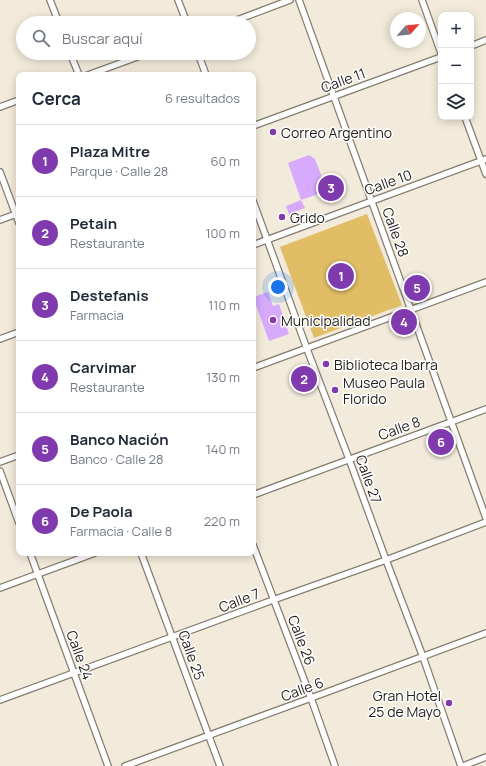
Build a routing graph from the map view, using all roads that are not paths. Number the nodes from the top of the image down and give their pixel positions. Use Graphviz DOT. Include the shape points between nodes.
graph roads {
  1 [pos="50,0"];
  2 [pos="178,0"];
  3 [pos="290,0"];
  4 [pos="299,0"];
  5 [pos="422,0"];
  6 [pos="56,16"];
  7 [pos="184,16"];
  8 [pos="248,16"];
  9 [pos="486,40"];
  10 [pos="474,45"];
  11 [pos="439,48"];
  12 [pos="438,58"];
  13 [pos="73,60"];
  14 [pos="129,60"];
  15 [pos="201,60"];
  16 [pos="78,72"];
  17 [pos="96,72"];
  18 [pos="205,72"];
  19 [pos="334,96"];
  20 [pos="16,101"];
  21 [pos="0,107"];
  22 [pos="466,120"];
  23 [pos="256,125"];
  24 [pos="484,160"];
  25 [pos="0,172"];
  26 [pos="486,174"];
  27 [pos="372,201"];
  28 [pos="256,209"];
  29 [pos="16,211"];
  30 [pos="16,213"];
  31 [pos="0,220"];
  32 [pos="267,240"];
  33 [pos="256,244"];
  34 [pos="486,282"];
  35 [pos="411,310"];
  36 [pos="16,333"];
  37 [pos="0,339"];
  38 [pos="306,348"];
  39 [pos="256,367"];
  40 [pos="486,409"];
  41 [pos="451,422"];
  42 [pos="16,456"];
  43 [pos="349,459"];
  44 [pos="0,462"];
  45 [pos="0,471"];
  46 [pos="256,494"];
  47 [pos="16,515"];
  48 [pos="486,518"];
  49 [pos="486,522"];
  50 [pos="256,553"];
  51 [pos="31,556"];
  52 [pos="87,556"];
  53 [pos="143,556"];
  54 [pos="386,560"];
  55 [pos="38,574"];
  56 [pos="0,588"];
  57 [pos="273,600"];
  58 [pos="486,633"];
  59 [pos="172,637"];
  60 [pos="423,657"];
  61 [pos="74,673"];
  62 [pos="311,698"];
  63 [pos="0,700"];
  64 [pos="209,736"];
  65 [pos="486,757"];
  66 [pos="108,766"];
  67 [pos="125,766"];
  68 [pos="220,766"];
  69 [pos="335,766"];
  70 [pos="462,766"];
  1 -- 6 [label="street"];
  2 -- 7 [label="street"];
  3 -- 8 [label="street"];
  4 -- 19 [label="street, Calle 28"];
  5 -- 11 [label="street"];
  9 -- 10 [label="street"];
  12 -- 19 [label="street, Calle 11"];
  13 -- 16 [label="street"];
  14 -- 17 [label="street"];
  15 -- 18 [label="street"];
  19 -- 23 [label="street, Calle 11"];
  19 -- 27 [label="street, Calle 28"];
  20 -- 21 [label="street"];
  22 -- 24 [label="street"];
  24 -- 26 [label="street"];
  24 -- 27 [label="street, Calle 10"];
  25 -- 29 [label="street"];
  27 -- 32 [label="street, Calle 10"];
  27 -- 35 [label="street, Calle 28"];
  28 -- 32 [label="street, Calle 27"];
  30 -- 31 [label="street"];
  32 -- 33 [label="street, Calle 10"];
  32 -- 38 [label="street, Calle 27"];
  34 -- 35 [label="street"];
  35 -- 38 [label="street"];
  35 -- 41 [label="street, Calle 28"];
  36 -- 37 [label="street"];
  38 -- 39 [label="street"];
  38 -- 43 [label="street, Calle 27"];
  40 -- 41 [label="street, Calle 8"];
  41 -- 43 [label="street, Calle 8"];
  41 -- 48 [label="street, Calle 28"];
  42 -- 44 [label="street"];
  43 -- 46 [label="street, Calle 8"];
  43 -- 54 [label="street, Calle 27"];
  45 -- 47 [label="street"];
  49 -- 54 [label="street, Calle 7"];
  50 -- 57 [label="street, Calle 26"];
  51 -- 55 [label="street, Calle 24"];
  52 -- 55 [label="street"];
  53 -- 59 [label="street, Calle 25"];
  54 -- 57 [label="street, Calle 7"];
  54 -- 60 [label="street, Calle 27"];
  55 -- 56 [label="street"];
  55 -- 61 [label="street, Calle 24"];
  57 -- 59 [label="street, Calle 7"];
  57 -- 62 [label="street, Calle 26"];
  58 -- 60 [label="street, Calle 6"];
  59 -- 61 [label="street, Calle 7"];
  59 -- 64 [label="street, Calle 25"];
  60 -- 62 [label="street, Calle 6"];
  60 -- 70 [label="street, Calle 27"];
  61 -- 63 [label="street, Calle 7"];
  61 -- 66 [label="street, Calle 24"];
  62 -- 64 [label="street, Calle 6"];
  62 -- 69 [label="street, Calle 26"];
  64 -- 67 [label="street, Calle 6"];
  64 -- 68 [label="street, Calle 25"];
  65 -- 70 [label="street"];
}
